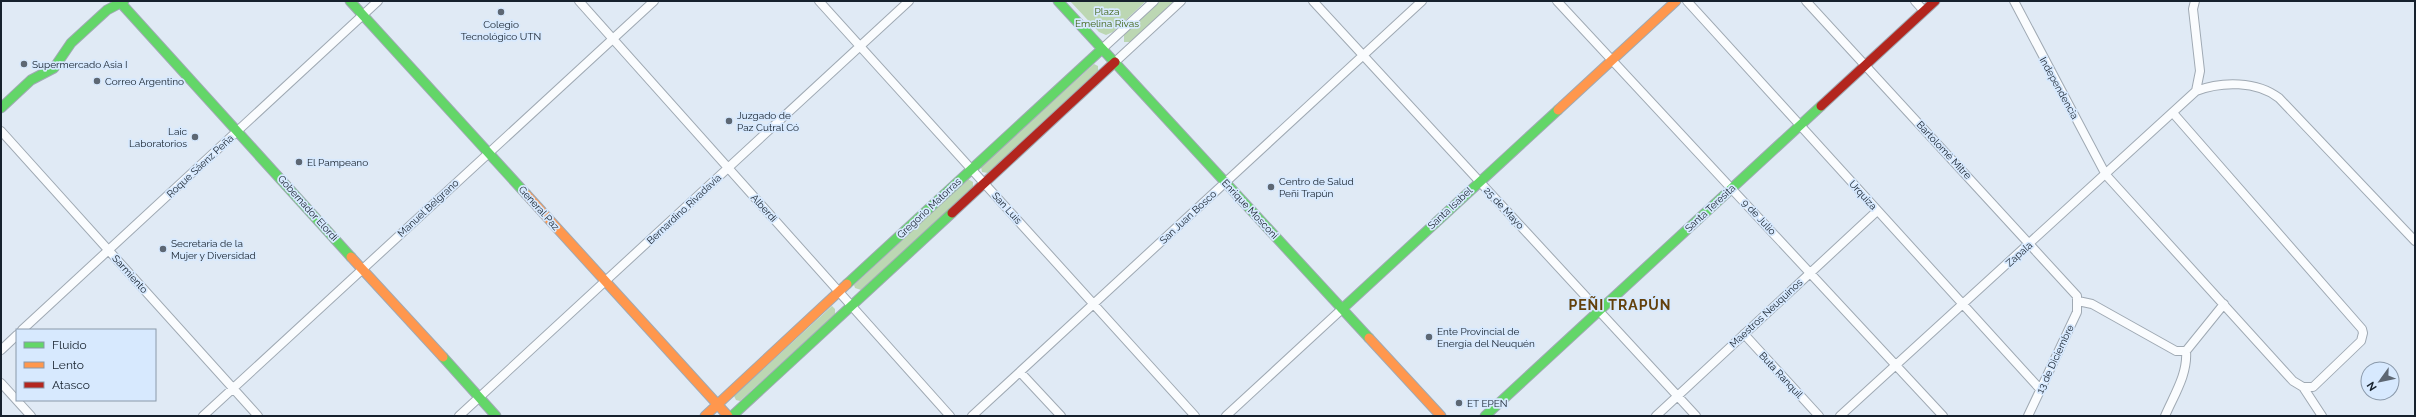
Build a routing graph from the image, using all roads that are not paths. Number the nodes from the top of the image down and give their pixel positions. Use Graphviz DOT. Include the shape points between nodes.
graph roads {
  1 [pos="350,1"];
  2 [pos="378,1"];
  3 [pos="578,1"];
  4 [pos="654,1"];
  5 [pos="819,1"];
  6 [pos="909,1"];
  7 [pos="1058,1"];
  8 [pos="1154,1"];
  9 [pos="1181,1"];
  10 [pos="1313,1"];
  11 [pos="1422,1"];
  12 [pos="1558,1"];
  13 [pos="1687,1"];
  14 [pos="1806,1"];
  15 [pos="1915,1"];
  16 [pos="1935,1"];
  17 [pos="2014,1"];
  18 [pos="2195,1"];
  19 [pos="121,2"];
  20 [pos="1671,3"];
  21 [pos="1924,11"];
  22 [pos="363,15"];
  23 [pos="612,39"];
  24 [pos="860,46"];
  25 [pos="1102,49"];
  26 [pos="1363,55"];
  27 [pos="1612,60"];
  28 [pos="1115,62"];
  29 [pos="1866,65"];
  30 [pos="2196,91"];
  31 [pos="1,108"];
  32 [pos="2173,113"];
  33 [pos="1800,126"];
  34 [pos="1,131"];
  35 [pos="238,131"];
  36 [pos="489,153"];
  37 [pos="728,168"];
  38 [pos="972,170"];
  39 [pos="2106,175"];
  40 [pos="1226,182"];
  41 [pos="1479,182"];
  42 [pos="984,183"];
  43 [pos="1732,188"];
  44 [pos="1877,210"];
  45 [pos="2415,241"];
  46 [pos="2031,244"];
  47 [pos="108,250"];
  48 [pos="363,269"];
  49 [pos="1810,273"];
  50 [pos="605,281"];
  51 [pos="839,292"];
  52 [pos="2078,300"];
  53 [pos="1094,304"];
  54 [pos="2224,304"];
  55 [pos="851,305"];
  56 [pos="1963,305"];
  57 [pos="1342,308"];
  58 [pos="1599,311"];
  59 [pos="23,329"];
  60 [pos="1744,334"];
  61 [pos="16,336"];
  62 [pos="1,350"];
  63 [pos="2186,351"];
  64 [pos="1896,365"];
  65 [pos="1020,372"];
  66 [pos="1,383"];
  67 [pos="2303,387"];
  68 [pos="233,388"];
  69 [pos="2040,390"];
  70 [pos="1677,396"];
  71 [pos="479,397"];
  72 [pos="16,399"];
  73 [pos="18,401"];
  74 [pos="717,404"];
  75 [pos="32,416"];
  76 [pos="203,416"];
  77 [pos="258,416"];
  78 [pos="459,416"];
  79 [pos="496,416"];
  80 [pos="704,416"];
  81 [pos="728,416"];
  82 [pos="732,416"];
  83 [pos="950,416"];
  84 [pos="972,416"];
  85 [pos="1061,416"];
  86 [pos="1195,416"];
  87 [pos="1226,416"];
  88 [pos="1441,416"];
  89 [pos="1485,416"];
  90 [pos="1656,416"];
  91 [pos="1696,416"];
  92 [pos="1819,416"];
  93 [pos="1840,416"];
  94 [pos="1943,416"];
  95 [pos="2028,416"];
  96 [pos="2165,416"];
  97 [pos="2322,416"];
  1 -- 22 [label="main road, General Paz"];
  2 -- 22 [label="street, Roque Sáenz Peña"];
  3 -- 23 [label="street, Alberdi"];
  4 -- 23 [label="street, Manuel Belgrano"];
  5 -- 24 [label="street, San Luis"];
  6 -- 24 [label="street, Bernardino Rivadavia"];
  7 -- 25 [label="main road, Enrique Mosconi"];
  8 -- 25 [label="street, Gregorio Matorras"];
  9 -- 28 [label="street, Gregorio Matorras"];
  10 -- 26 [label="street, 25 de Mayo"];
  11 -- 26 [label="street, San Juan Bosco"];
  12 -- 27 [label="street, 9 de Julio"];
  13 -- 33 [label="street, Urquiza"];
  14 -- 29 [label="street, Bartolomé Mitre"];
  15 -- 21 [label="street"];
  16 -- 21 [label="main road, Santa Teresita"];
  17 -- 39 [label="street, Independencia"];
  18 -- 30 [label="street" via="2193,9 2200,71"];
  19 -- 31 [label="main road" via="106,11 71,43 54,68 31,80"];
  19 -- 35 [label="main road, Gobernador Elordi"];
  20 -- 27 [label="main road, Santa Isabel"];
  21 -- 29 [label="main road, Santa Teresita"];
  22 -- 35 [label="street, Roque Sáenz Peña"];
  22 -- 36 [label="main road, General Paz"];
  23 -- 36 [label="street, Manuel Belgrano"];
  23 -- 37 [label="street, Alberdi"];
  24 -- 37 [label="street, Bernardino Rivadavia"];
  24 -- 38 [label="street, San Luis"];
  25 -- 28 [label="main road, Enrique Mosconi"];
  25 -- 38 [label="main road, Gregorio Matorras"];
  26 -- 40 [label="street, San Juan Bosco"];
  26 -- 41 [label="street, 25 de Mayo"];
  27 -- 41 [label="main road, Santa Isabel"];
  27 -- 43 [label="street, 9 de Julio"];
  28 -- 40 [label="main road, Enrique Mosconi"];
  28 -- 42 [label="main road, Gregorio Matorras"];
  29 -- 33 [label="main road, Santa Teresita"];
  29 -- 46 [label="street, Bartolomé Mitre"];
  30 -- 32 [label="street, Zapala"];
  30 -- 45 [label="street" via="2213,85 2269,90"];
  32 -- 39 [label="street, Zapala"];
  32 -- 67 [label="street" via="2362,329 2363,337 2358,345 2317,383 2308,388"];
  33 -- 43 [label="main road, Santa Teresita"];
  33 -- 44 [label="street, Urquiza"];
  34 -- 47 [label="street, Sarmiento"];
  35 -- 47 [label="street, Roque Sáenz Peña"];
  35 -- 48 [label="main road, Gobernador Elordi"];
  36 -- 48 [label="street, Manuel Belgrano"];
  36 -- 50 [label="main road, General Paz"];
  37 -- 50 [label="street, Bernardino Rivadavia"];
  37 -- 51 [label="street, Alberdi"];
  38 -- 42 [label="street, San Luis"];
  38 -- 51 [label="main road, Gregorio Matorras"];
  39 -- 46 [label="street, Zapala"];
  39 -- 54 [label="street, Independencia"];
  40 -- 53 [label="street, San Juan Bosco"];
  40 -- 57 [label="main road, Enrique Mosconi"];
  41 -- 57 [label="main road, Santa Isabel"];
  41 -- 58 [label="street, 25 de Mayo"];
  42 -- 53 [label="street, San Luis"];
  42 -- 55 [label="main road, Gregorio Matorras"];
  43 -- 49 [label="street, 9 de Julio"];
  43 -- 58 [label="main road, Santa Teresita"];
  44 -- 49 [label="street, Maestros Neuquinos"];
  44 -- 56 [label="street, Urquiza"];
  46 -- 52 [label="street, Bartolomé Mitre" via="2072,289"];
  46 -- 56 [label="street, Zapala"];
  47 -- 59 [label="street, Roque Sáenz Peña"];
  47 -- 68 [label="street, Sarmiento"];
  48 -- 68 [label="street, Manuel Belgrano"];
  48 -- 71 [label="main road, Gobernador Elordi"];
  49 -- 60 [label="street, Maestros Neuquinos"];
  49 -- 64 [label="street, 9 de Julio"];
  50 -- 71 [label="street, Bernardino Rivadavia"];
  50 -- 74 [label="main road, General Paz"];
  51 -- 55 [label="street, Alberdi"];
  51 -- 74 [label="main road, Gregorio Matorras"];
  52 -- 63 [label="street" via="2092,304 2176,351"];
  52 -- 69 [label="street, 13 de Diciembre" via="2077,312"];
  53 -- 65 [label="street, San Juan Bosco"];
  53 -- 86 [label="street, San Luis"];
  54 -- 63 [label="street"];
  54 -- 67 [label="street, Independencia" via="2293,381"];
  55 -- 82 [label="main road, Gregorio Matorras"];
  55 -- 83 [label="street, Alberdi"];
  56 -- 64 [label="street, Zapala"];
  56 -- 69 [label="street, Urquiza"];
  57 -- 87 [label="street, Santa Isabel"];
  57 -- 88 [label="main road, Enrique Mosconi"];
  58 -- 70 [label="street, 25 de Mayo"];
  58 -- 89 [label="main road, Santa Teresita"];
  60 -- 70 [label="street, Maestros Neuquinos"];
  60 -- 92 [label="street, Buta Ranquil"];
  61 -- 62 [label="street"];
  63 -- 96 [label="street" via="2184,373"];
  64 -- 93 [label="street, Zapala"];
  64 -- 94 [label="street, 9 de Julio"];
  65 -- 84 [label="street, San Juan Bosco"];
  65 -- 85 [label="street"];
  66 -- 72 [label="street"];
  67 -- 97 [label="street, Independencia"];
  68 -- 76 [label="street, Manuel Belgrano"];
  68 -- 77 [label="street, Sarmiento"];
  69 -- 95 [label="street, 13 de Diciembre"];
  70 -- 90 [label="street, Maestros Neuquinos"];
  70 -- 91 [label="street, 25 de Mayo"];
  71 -- 78 [label="street, Bernardino Rivadavia"];
  71 -- 79 [label="main road, Gobernador Elordi"];
  73 -- 75 [label="street"];
  74 -- 80 [label="main road, Gregorio Matorras"];
  74 -- 81 [label="main road, General Paz"];
}
